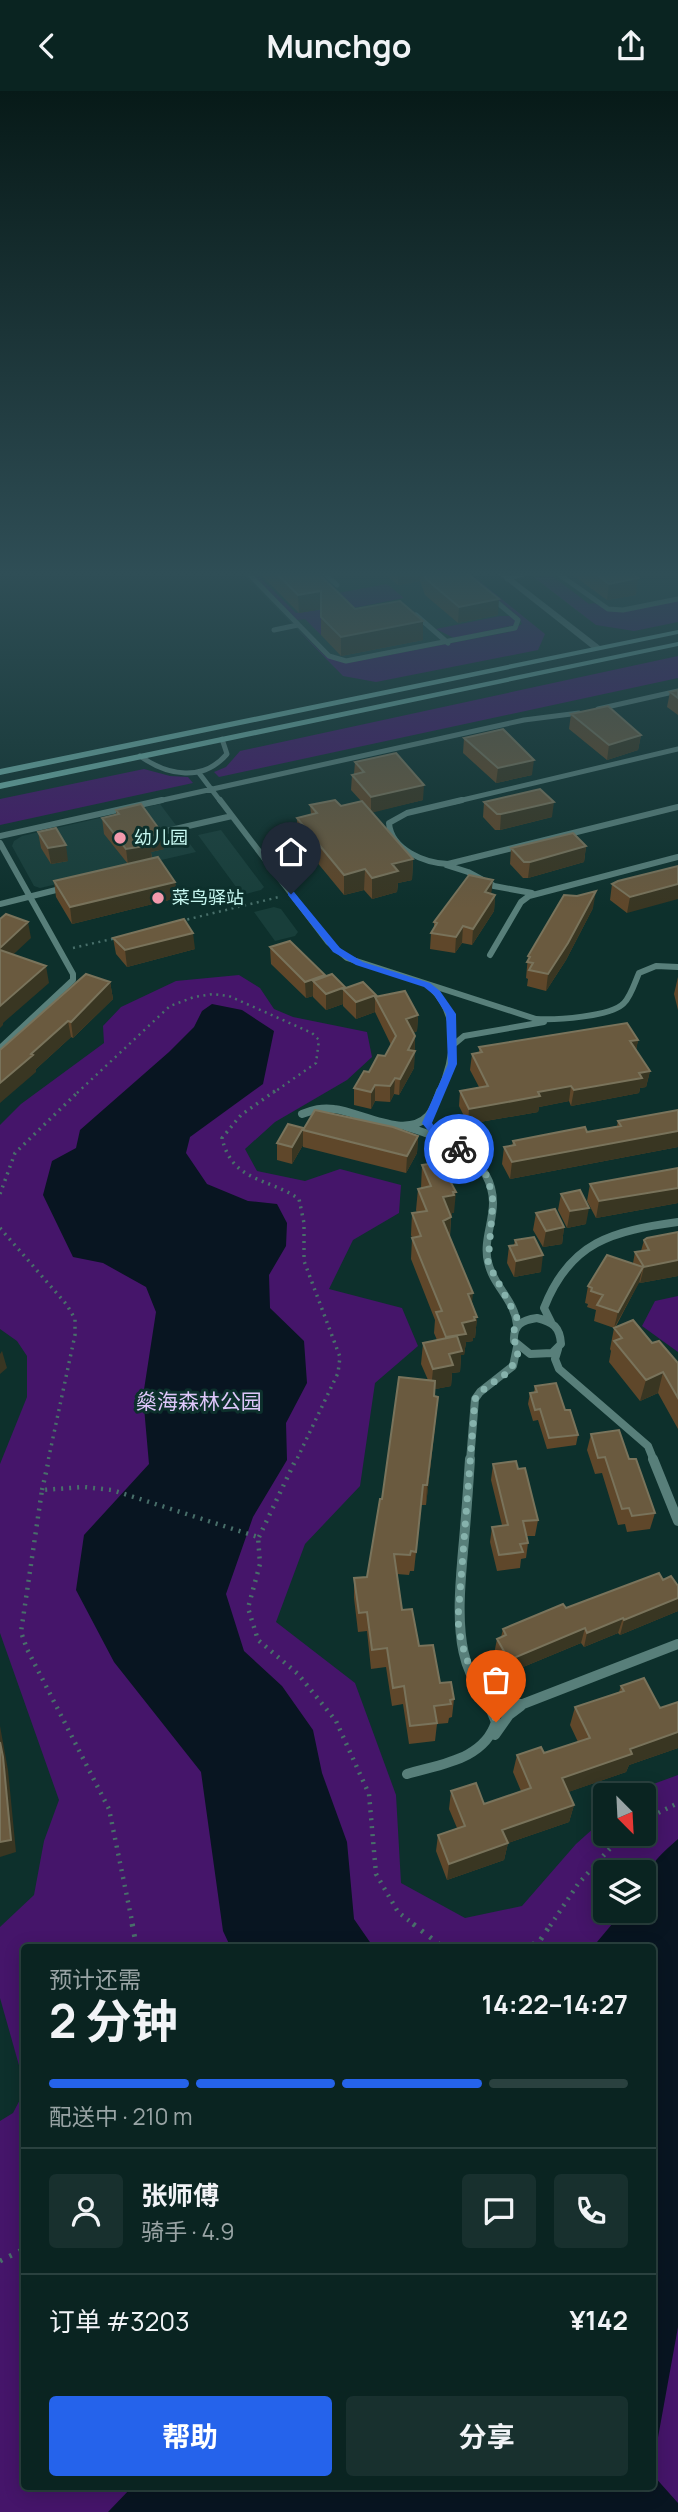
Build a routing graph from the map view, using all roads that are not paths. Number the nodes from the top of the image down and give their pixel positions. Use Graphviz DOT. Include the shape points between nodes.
graph roads {
  1 [pos="429,683"];
  2 [pos="491,683"];
  3 [pos="678,691"];
  4 [pos="222,739"];
  5 [pos="678,749"];
  6 [pos="140,756"];
  7 [pos="72,757"];
  8 [pos="0,762"];
  9 [pos="0,772"];
  10 [pos="199,773"];
  11 [pos="0,786"];
  12 [pos="211,788"];
  13 [pos="678,807"];
  14 [pos="232,816"];
  15 [pos="162,832"];
  16 [pos="0,836"];
  17 [pos="0,843"];
  18 [pos="485,855"];
  19 [pos="678,857"];
  20 [pos="439,864"];
  21 [pos="479,878"];
  22 [pos="66,888"];
  23 [pos="502,888"];
  24 [pos="539,893"];
  25 [pos="30,897"];
  26 [pos="0,904"];
  27 [pos="519,906"];
  28 [pos="490,955"];
  29 [pos="678,967"];
  30 [pos="427,985"];
  31 [pos="557,1020"];
  32 [pos="452,1046"];
  33 [pos="0,1048"];
  34 [pos="302,1114"];
  35 [pos="429,1114"];
  36 [pos="397,1125"];
  37 [pos="438,1135"];
  38 [pos="678,1222"];
  39 [pos="551,1322"];
  40 [pos="517,1325"];
  41 [pos="517,1347"];
  42 [pos="558,1349"];
  43 [pos="678,1521"];
  44 [pos="678,1644"];
  45 [pos="480,1690"];
  46 [pos="523,1704"];
  47 [pos="489,1741"];
  48 [pos="407,1774"];
  1 -- 7 [label="main road"];
  2 -- 4 [label="main road"];
  3 -- 12 [label="lane"];
  4 -- 6 [label="main road"];
  4 -- 10 [label="lane" via="227,754 222,762"];
  5 -- 20 [label="lane" via="407,813 389,823 391,832 416,859"];
  6 -- 10 [label="lane" via="157,769"];
  6 -- 11 [label="main road"];
  7 -- 8 [label="main road"];
  7 -- 9 [label="main road"];
  10 -- 12 [label="lane"];
  12 -- 14 [label="lane"];
  12 -- 16 [label="lane"];
  13 -- 18 [label="lane"];
  14 -- 15 [label="lane"];
  14 -- 30 [label="lane" via="328,942 347,958"];
  17 -- 25 [label="lane"];
  18 -- 20 [label="lane"];
  18 -- 21 [label="lane" via="474,864"];
  19 -- 24 [label="lane"];
  20 -- 21 [label="lane"];
  21 -- 23 [label="lane"];
  22 -- 25 [label="lane"];
  23 -- 24 [label="lane"];
  23 -- 27 [label="lane"];
  24 -- 27 [label="lane"];
  25 -- 26 [label="lane"];
  25 -- 33 [label="lane" via="73,974 72,983"];
  27 -- 28 [label="lane"];
  29 -- 31 [label="lane" via="650,967 639,973 626,1002 617,1009"];
  30 -- 31 [label="lane" via="536,1019"];
  30 -- 32 [label="lane" via="451,1014"];
  31 -- 32 [label="lane" via="464,1036"];
  32 -- 35 [label="lane" via="451,1068"];
  34 -- 36 [label="lane" via="327,1107"];
  35 -- 36 [label="lane" via="415,1123"];
  35 -- 37 [label="lane" via="427,1123"];
  36 -- 37 [label="lane"];
  37 -- 40 [label="lane" via="472,1159 488,1178 493,1201 488,1263 516,1313"];
  38 -- 39 [label="lane" via="621,1231 585,1246 547,1299 544,1308"];
  39 -- 40 [label="lane" via="529,1319"];
  39 -- 42 [label="lane" via="562,1338"];
  40 -- 41 [label="lane" via="513,1335"];
  41 -- 42 [label="lane" via="537,1356"];
  41 -- 45 [label="lane" via="510,1371 475,1399 458,1618 461,1640"];
  42 -- 43 [label="lane" via="559,1369 652,1451"];
  44 -- 46 [label="lane"];
  45 -- 46 [label="lane" via="496,1704"];
  45 -- 47 [label="lane" via="495,1716"];
  46 -- 47 [label="lane"];
  47 -- 48 [label="lane" via="472,1753"];
}
